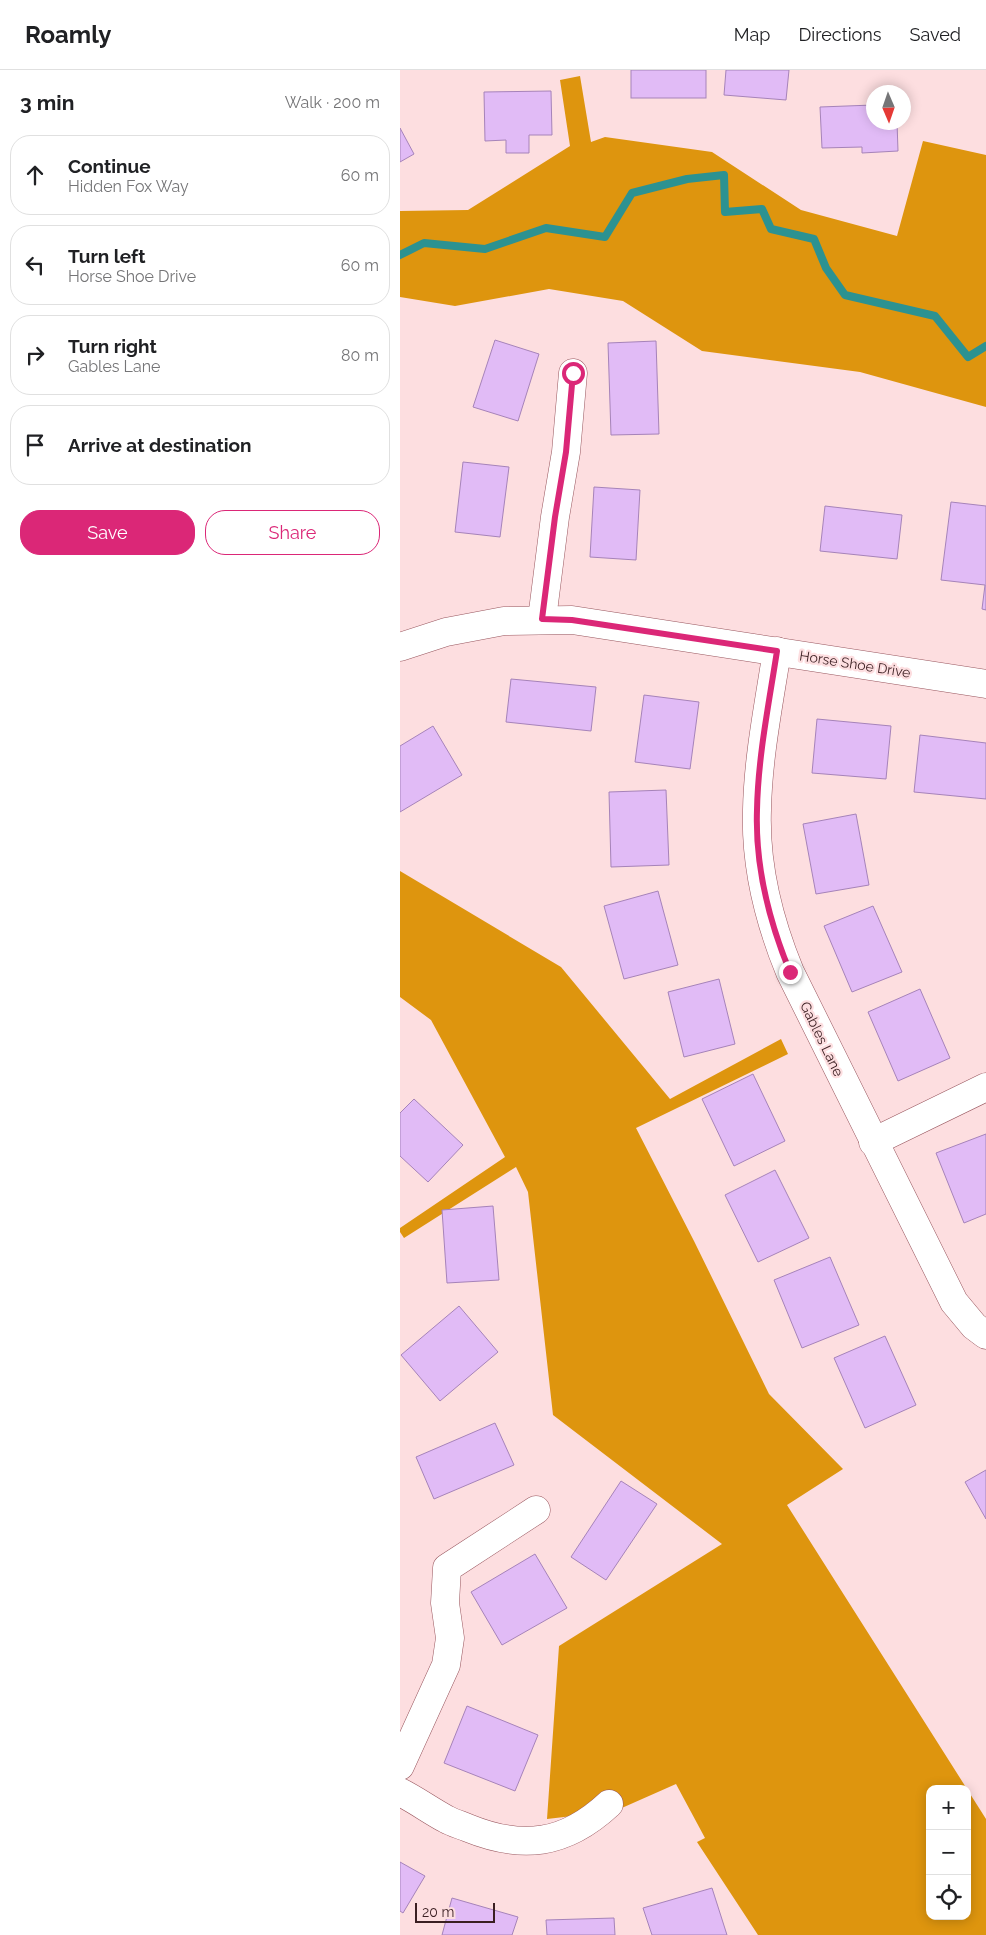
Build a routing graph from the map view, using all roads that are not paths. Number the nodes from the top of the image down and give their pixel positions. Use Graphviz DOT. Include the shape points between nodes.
graph roads {
  1 [pos="573,373"];
  2 [pos="542,619"];
  3 [pos="400,647"];
  4 [pos="777,651"];
  5 [pos="986,684"];
  6 [pos="986,1087"];
  7 [pos="873,1142"];
  8 [pos="986,1335"];
  9 [pos="536,1510"];
  10 [pos="400,1766"];
  11 [pos="400,1792"];
  12 [pos="609,1804"];
  1 -- 2 [label="street" via="566,452"];
  2 -- 3 [label="street, Horse Shoe Drive" via="504,621 446,632"];
  2 -- 4 [label="street, Horse Shoe Drive" via="572,620"];
  4 -- 5 [label="street, Horse Shoe Drive"];
  4 -- 7 [label="street, Gables Lane" via="757,810 758,855 764,888 778,943 790,972"];
  6 -- 7 [label="street"];
  7 -- 8 [label="street, Gables Lane" via="954,1302"];
  9 -- 10 [label="street" via="447,1568 445,1603 450,1638 446,1665"];
  11 -- 12 [label="street" via="448,1820 485,1835 514,1841 544,1840 572,1831"];
}
